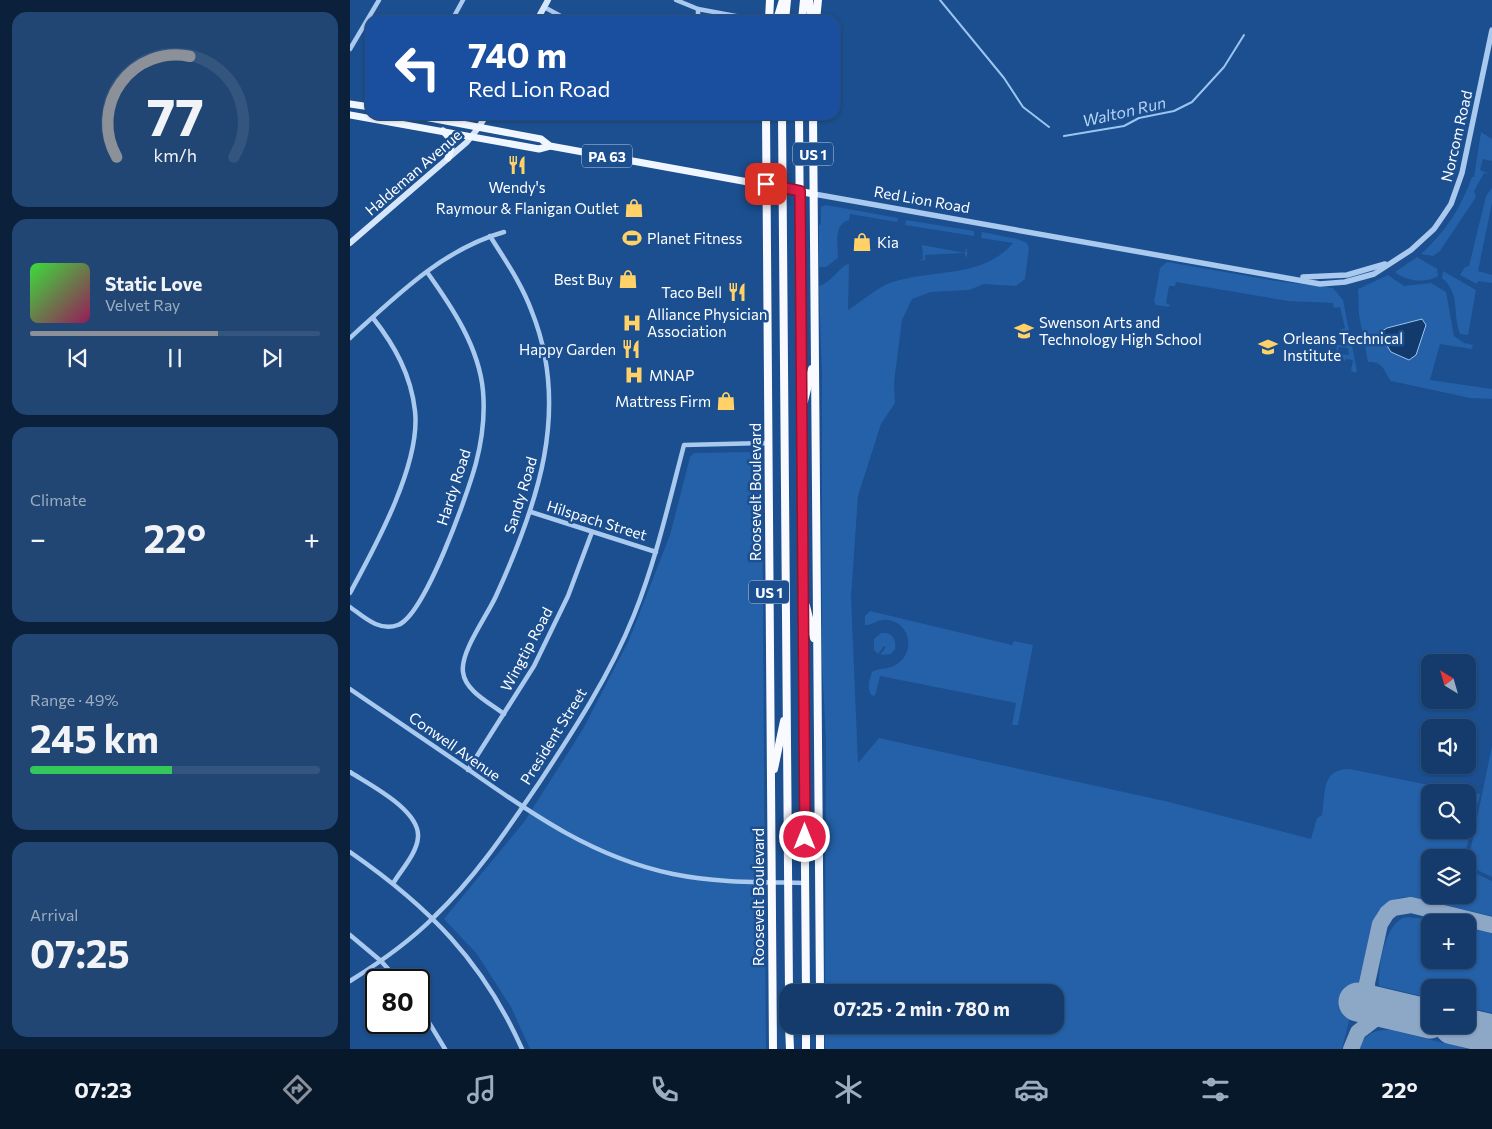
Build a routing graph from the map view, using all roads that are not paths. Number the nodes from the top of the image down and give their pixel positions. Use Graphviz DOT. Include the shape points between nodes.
graph roads {
  1 [pos="379,0"];
  2 [pos="463,0"];
  3 [pos="548,0"];
  4 [pos="676,0"];
  5 [pos="770,0"];
  6 [pos="782,0"];
  7 [pos="787,0"];
  8 [pos="804,0"];
  9 [pos="809,0"];
  10 [pos="818,0"];
  11 [pos="544,7"];
  12 [pos="698,9"];
  13 [pos="370,15"];
  14 [pos="455,15"];
  15 [pos="540,15"];
  16 [pos="559,15"];
  17 [pos="698,15"];
  18 [pos="730,15"];
  19 [pos="769,15"];
  20 [pos="778,15"];
  21 [pos="786,15"];
  22 [pos="802,15"];
  23 [pos="811,15"];
  24 [pos="816,15"];
  25 [pos="365,24"];
  26 [pos="1492,30"];
  27 [pos="350,49"];
  28 [pos="350,104"];
  29 [pos="365,106"];
  30 [pos="350,115"];
  31 [pos="365,118"];
  32 [pos="379,120"];
  33 [pos="442,120"];
  34 [pos="484,120"];
  35 [pos="766,120"];
  36 [pos="782,120"];
  37 [pos="799,120"];
  38 [pos="813,120"];
  39 [pos="480,127"];
  40 [pos="443,131"];
  41 [pos="472,136"];
  42 [pos="550,146"];
  43 [pos="448,158"];
  44 [pos="766,184"];
  45 [pos="783,188"];
  46 [pos="800,191"];
  47 [pos="814,194"];
  48 [pos="504,232"];
  49 [pos="490,236"];
  50 [pos="350,243"];
  51 [pos="1400,258"];
  52 [pos="427,272"];
  53 [pos="1289,276"];
  54 [pos="1336,277"];
  55 [pos="1345,282"];
  56 [pos="372,318"];
  57 [pos="350,338"];
  58 [pos="815,354"];
  59 [pos="801,416"];
  60 [pos="768,443"];
  61 [pos="531,512"];
  62 [pos="592,532"];
  63 [pos="656,552"];
  64 [pos="350,593"];
  65 [pos="803,593"];
  66 [pos="350,607"];
  67 [pos="817,650"];
  68 [pos="350,689"];
  69 [pos="787,707"];
  70 [pos="504,714"];
  71 [pos="468,770"];
  72 [pos="350,772"];
  73 [pos="771,783"];
  74 [pos="522,808"];
  75 [pos="350,852"];
  76 [pos="394,882"];
  77 [pos="772,882"];
  78 [pos="788,883"];
  79 [pos="805,884"];
  80 [pos="434,918"];
  81 [pos="350,935"];
  82 [pos="381,961"];
  83 [pos="388,969"];
  84 [pos="350,982"];
  85 [pos="789,984"];
  86 [pos="806,984"];
  87 [pos="820,984"];
  88 [pos="430,1024"];
  89 [pos="789,1034"];
  90 [pos="806,1034"];
  91 [pos="820,1034"];
  92 [pos="445,1049"];
  93 [pos="522,1049"];
  94 [pos="773,1049"];
  95 [pos="790,1049"];
  96 [pos="806,1049"];
  97 [pos="820,1049"];
  1 -- 13 [label="street"];
  2 -- 14 [label="street"];
  3 -- 11 [label="main road"];
  4 -- 12 [label="street"];
  5 -- 19 [label="highway"];
  6 -- 20 [label="highway"];
  7 -- 21 [label="highway"];
  8 -- 22 [label="highway"];
  9 -- 23 [label="highway"];
  10 -- 24 [label="highway"];
  11 -- 15 [label="main road"];
  11 -- 16 [label="street"];
  12 -- 17 [label="street"];
  12 -- 18 [label="street"];
  25 -- 27 [label="street"];
  26 -- 51 [label="street, Norcom Road" via="1462,173 1454,196 1434,228"];
  28 -- 29 [label="main road"];
  30 -- 31 [label="main road, Red Lion Road / PA 63"];
  32 -- 40 [label="main road, Red Lion Road / PA 63"];
  33 -- 39 [label="main road, Red Lion Road / PA 63"];
  34 -- 39 [label="main road, Haldeman Avenue"];
  35 -- 44 [label="highway, Roosevelt Boulevard / US 1"];
  36 -- 45 [label="highway, Roosevelt Boulevard / US 1"];
  37 -- 46 [label="highway, US 1"];
  38 -- 47 [label="highway, US 1"];
  39 -- 41 [label="main road, Haldeman Avenue"];
  39 -- 42 [label="main road, Red Lion Road / PA 63" via="541,139"];
  40 -- 41 [label="main road, Red Lion Road / PA 63"];
  40 -- 43 [label="main road" via="451,140 452,150"];
  41 -- 42 [label="main road, Red Lion Road / PA 63" via="539,149"];
  41 -- 43 [label="main road, Haldeman Avenue"];
  42 -- 44 [label="main road, Red Lion Road / PA 63"];
  43 -- 50 [label="main road, Haldeman Avenue"];
  44 -- 45 [label="main road, Red Lion Road / PA 63"];
  44 -- 60 [label="highway, Roosevelt Boulevard / US 1"];
  45 -- 46 [label="main road, Red Lion Road / PA 63"];
  45 -- 69 [label="highway, Roosevelt Boulevard / US 1"];
  46 -- 47 [label="main road, Red Lion Road / PA 63"];
  46 -- 59 [label="highway, US 1"];
  47 -- 53 [label="street, Red Lion Road"];
  47 -- 58 [label="highway, US 1"];
  48 -- 49 [label="street"];
  49 -- 52 [label="street" via="454,252"];
  49 -- 61 [label="street, Sandy Road" via="514,273 532,310 547,364 548,444"];
  51 -- 54 [label="street, Norcom Road" via="1359,273"];
  51 -- 55 [label="street, Norcom Road" via="1374,274"];
  52 -- 56 [label="street"];
  52 -- 66 [label="street, Hardy Road" via="457,316 471,346 483,390 476,462 450,538 409,617 398,625 377,625"];
  53 -- 54 [label="street, Red Lion Road"];
  53 -- 55 [label="street, Red Lion Road" via="1320,284"];
  56 -- 57 [label="street"];
  56 -- 64 [label="street" via="401,360 415,413 405,473 382,530"];
  58 -- 59 [label="highway"];
  58 -- 67 [label="highway, US 1"];
  59 -- 65 [label="highway, US 1"];
  60 -- 63 [label="street, President Street" via="684,445"];
  60 -- 73 [label="highway, Roosevelt Boulevard / US 1"];
  61 -- 62 [label="street, Hilspach Street"];
  61 -- 70 [label="street, Sandy Road" via="495,599 463,660 466,683"];
  62 -- 63 [label="street, Hilspach Street"];
  62 -- 70 [label="street, Wingtip Road" via="556,622 530,674"];
  63 -- 74 [label="street, President Street" via="633,616 607,671 580,722"];
  65 -- 67 [label="highway"];
  65 -- 79 [label="highway, US 1"];
  67 -- 87 [label="highway, US 1"];
  68 -- 71 [label="street, Conwell Avenue"];
  69 -- 73 [label="highway"];
  69 -- 78 [label="highway, Roosevelt Boulevard / US 1"];
  70 -- 71 [label="street, Wingtip Road"];
  71 -- 74 [label="street, Conwell Avenue"];
  72 -- 76 [label="street" via="400,806 417,828 414,851"];
  73 -- 77 [label="highway, Roosevelt Boulevard / US 1"];
  74 -- 77 [label="street, Conwell Avenue" via="599,852 640,866 706,879"];
  74 -- 80 [label="street, President Street" via="474,874"];
  75 -- 76 [label="street"];
  76 -- 80 [label="street"];
  77 -- 78 [label="street, Conwell Avenue"];
  77 -- 94 [label="highway, Roosevelt Boulevard / US 1"];
  78 -- 79 [label="street, Conwell Avenue"];
  78 -- 85 [label="highway, Roosevelt Boulevard / US 1"];
  79 -- 86 [label="highway, US 1"];
  80 -- 82 [label="street, President Street"];
  80 -- 93 [label="street" via="494,995"];
  81 -- 82 [label="street"];
  82 -- 83 [label="street"];
  82 -- 84 [label="street, President Street"];
  88 -- 92 [label="street"];
  89 -- 95 [label="highway"];
  90 -- 96 [label="highway"];
  91 -- 97 [label="highway"];
}
